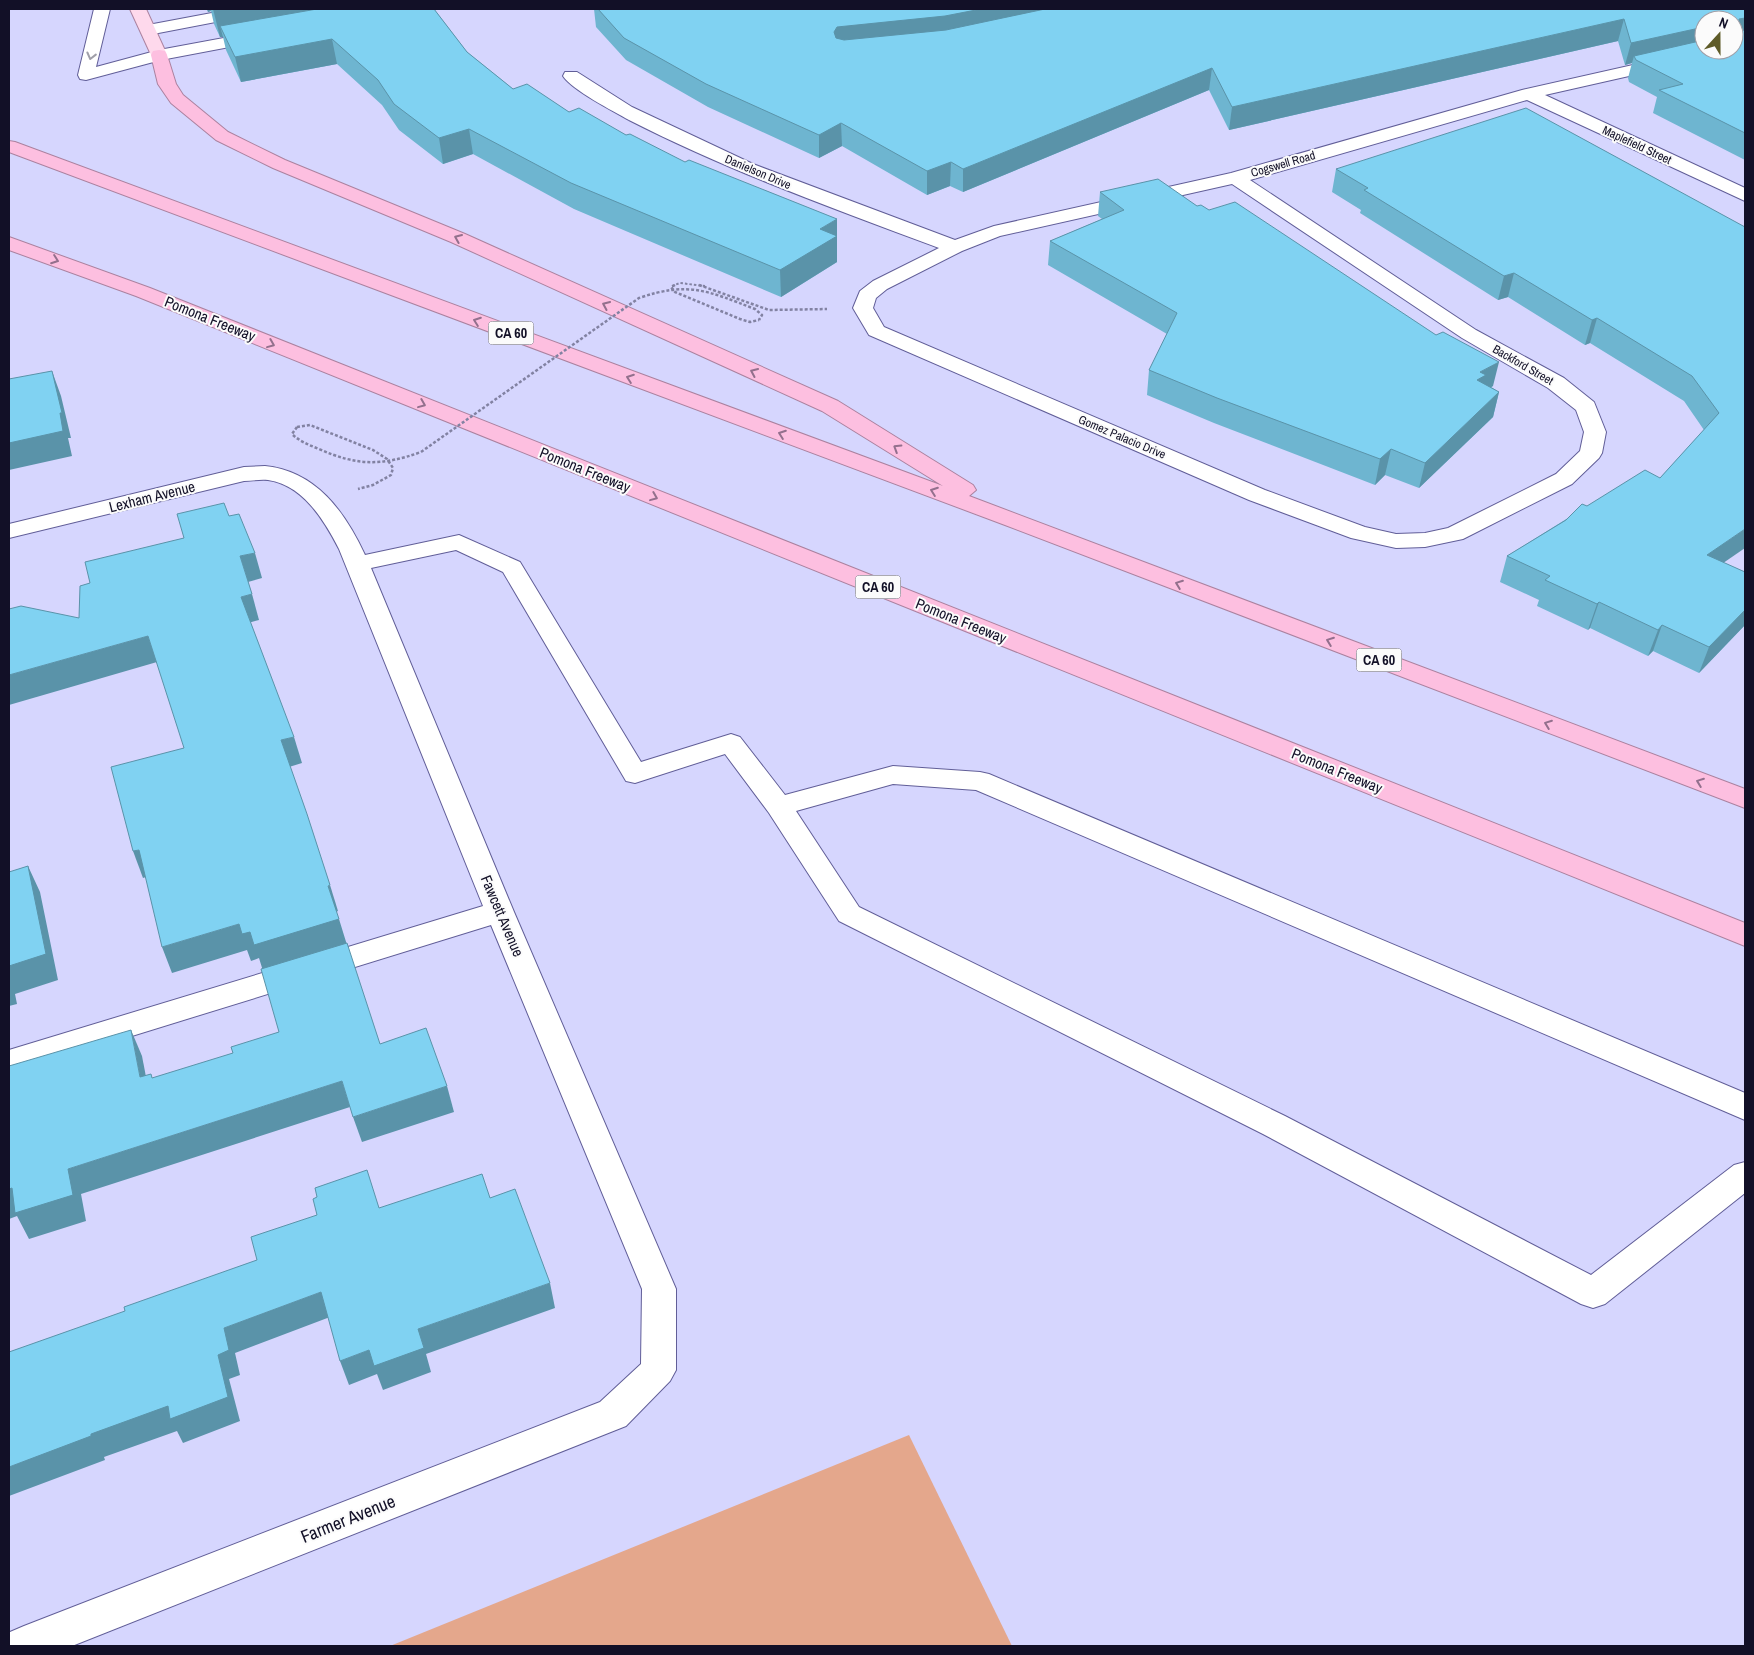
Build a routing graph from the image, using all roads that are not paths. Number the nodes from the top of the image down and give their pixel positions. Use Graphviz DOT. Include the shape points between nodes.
graph roads {
  1 [pos="102,9"];
  2 [pos="138,9"];
  3 [pos="257,9"];
  4 [pos="148,30"];
  5 [pos="280,32"];
  6 [pos="159,55"];
  7 [pos="1694,57"];
  8 [pos="571,76"];
  9 [pos="1528,94"];
  10 [pos="9,146"];
  11 [pos="1235,178"];
  12 [pos="1745,195"];
  13 [pos="9,243"];
  14 [pos="956,247"];
  15 [pos="863,308"];
  16 [pos="295,483"];
  17 [pos="1013,520"];
  18 [pos="9,531"];
  19 [pos="1396,541"];
  20 [pos="357,564"];
  21 [pos="1745,799"];
  22 [pos="779,806"];
  23 [pos="500,912"];
  24 [pos="1745,935"];
  25 [pos="9,1062"];
  26 [pos="1745,1107"];
  27 [pos="1745,1175"];
  28 [pos="658,1370"];
  29 [pos="24,1646"];
  1 -- 6 [label="street, one-way" via="86,75"];
  2 -- 4 [label="main road"];
  3 -- 4 [label="street"];
  4 -- 6 [label="main road"];
  5 -- 6 [label="street"];
  17 -- 6 [label="highway, one-way" via="830,406 458,238 278,164 222,136 177,99 167,84"];
  7 -- 9 [label="street, Cogswell Road"];
  8 -- 14 [label="street, Danielson Drive" via="625,110 711,152 817,196"];
  9 -- 11 [label="street, Cogswell Road"];
  9 -- 12 [label="street, Maplefield Street"];
  17 -- 10 [label="highway, CA 60, one-way"];
  11 -- 14 [label="street, Cogswell Road" via="994,232"];
  11 -- 19 [label="street, Backford Street" via="1468,334 1556,383 1586,407 1595,432 1591,454 1564,479 1455,534"];
  13 -- 24 [label="highway, Pomona Freeway / CA 60, one-way" via="143,292"];
  14 -- 15 [label="street, Cogswell Road" via="880,285 867,296"];
  15 -- 19 [label="street, Gomez Palacio Drive" via="876,331 1257,495 1359,533"];
  16 -- 18 [label="street, Lexham Avenue" via="271,474 244,474"];
  16 -- 20 [label="street, Fawcett Avenue" via="321,500 346,539"];
  21 -- 17 [label="highway, CA 60, one-way"];
  20 -- 22 [label="street" via="459,542 512,566 635,774 731,743"];
  20 -- 23 [label="street, Fawcett Avenue"];
  22 -- 26 [label="street" via="893,775 980,781"];
  22 -- 27 [label="street" via="849,914 1274,1125 1592,1292"];
  23 -- 25 [label="street"];
  23 -- 28 [label="street, Fawcett Avenue" via="659,1289"];
  28 -- 29 [label="street, Farmer Avenue" via="613,1414"];
}
